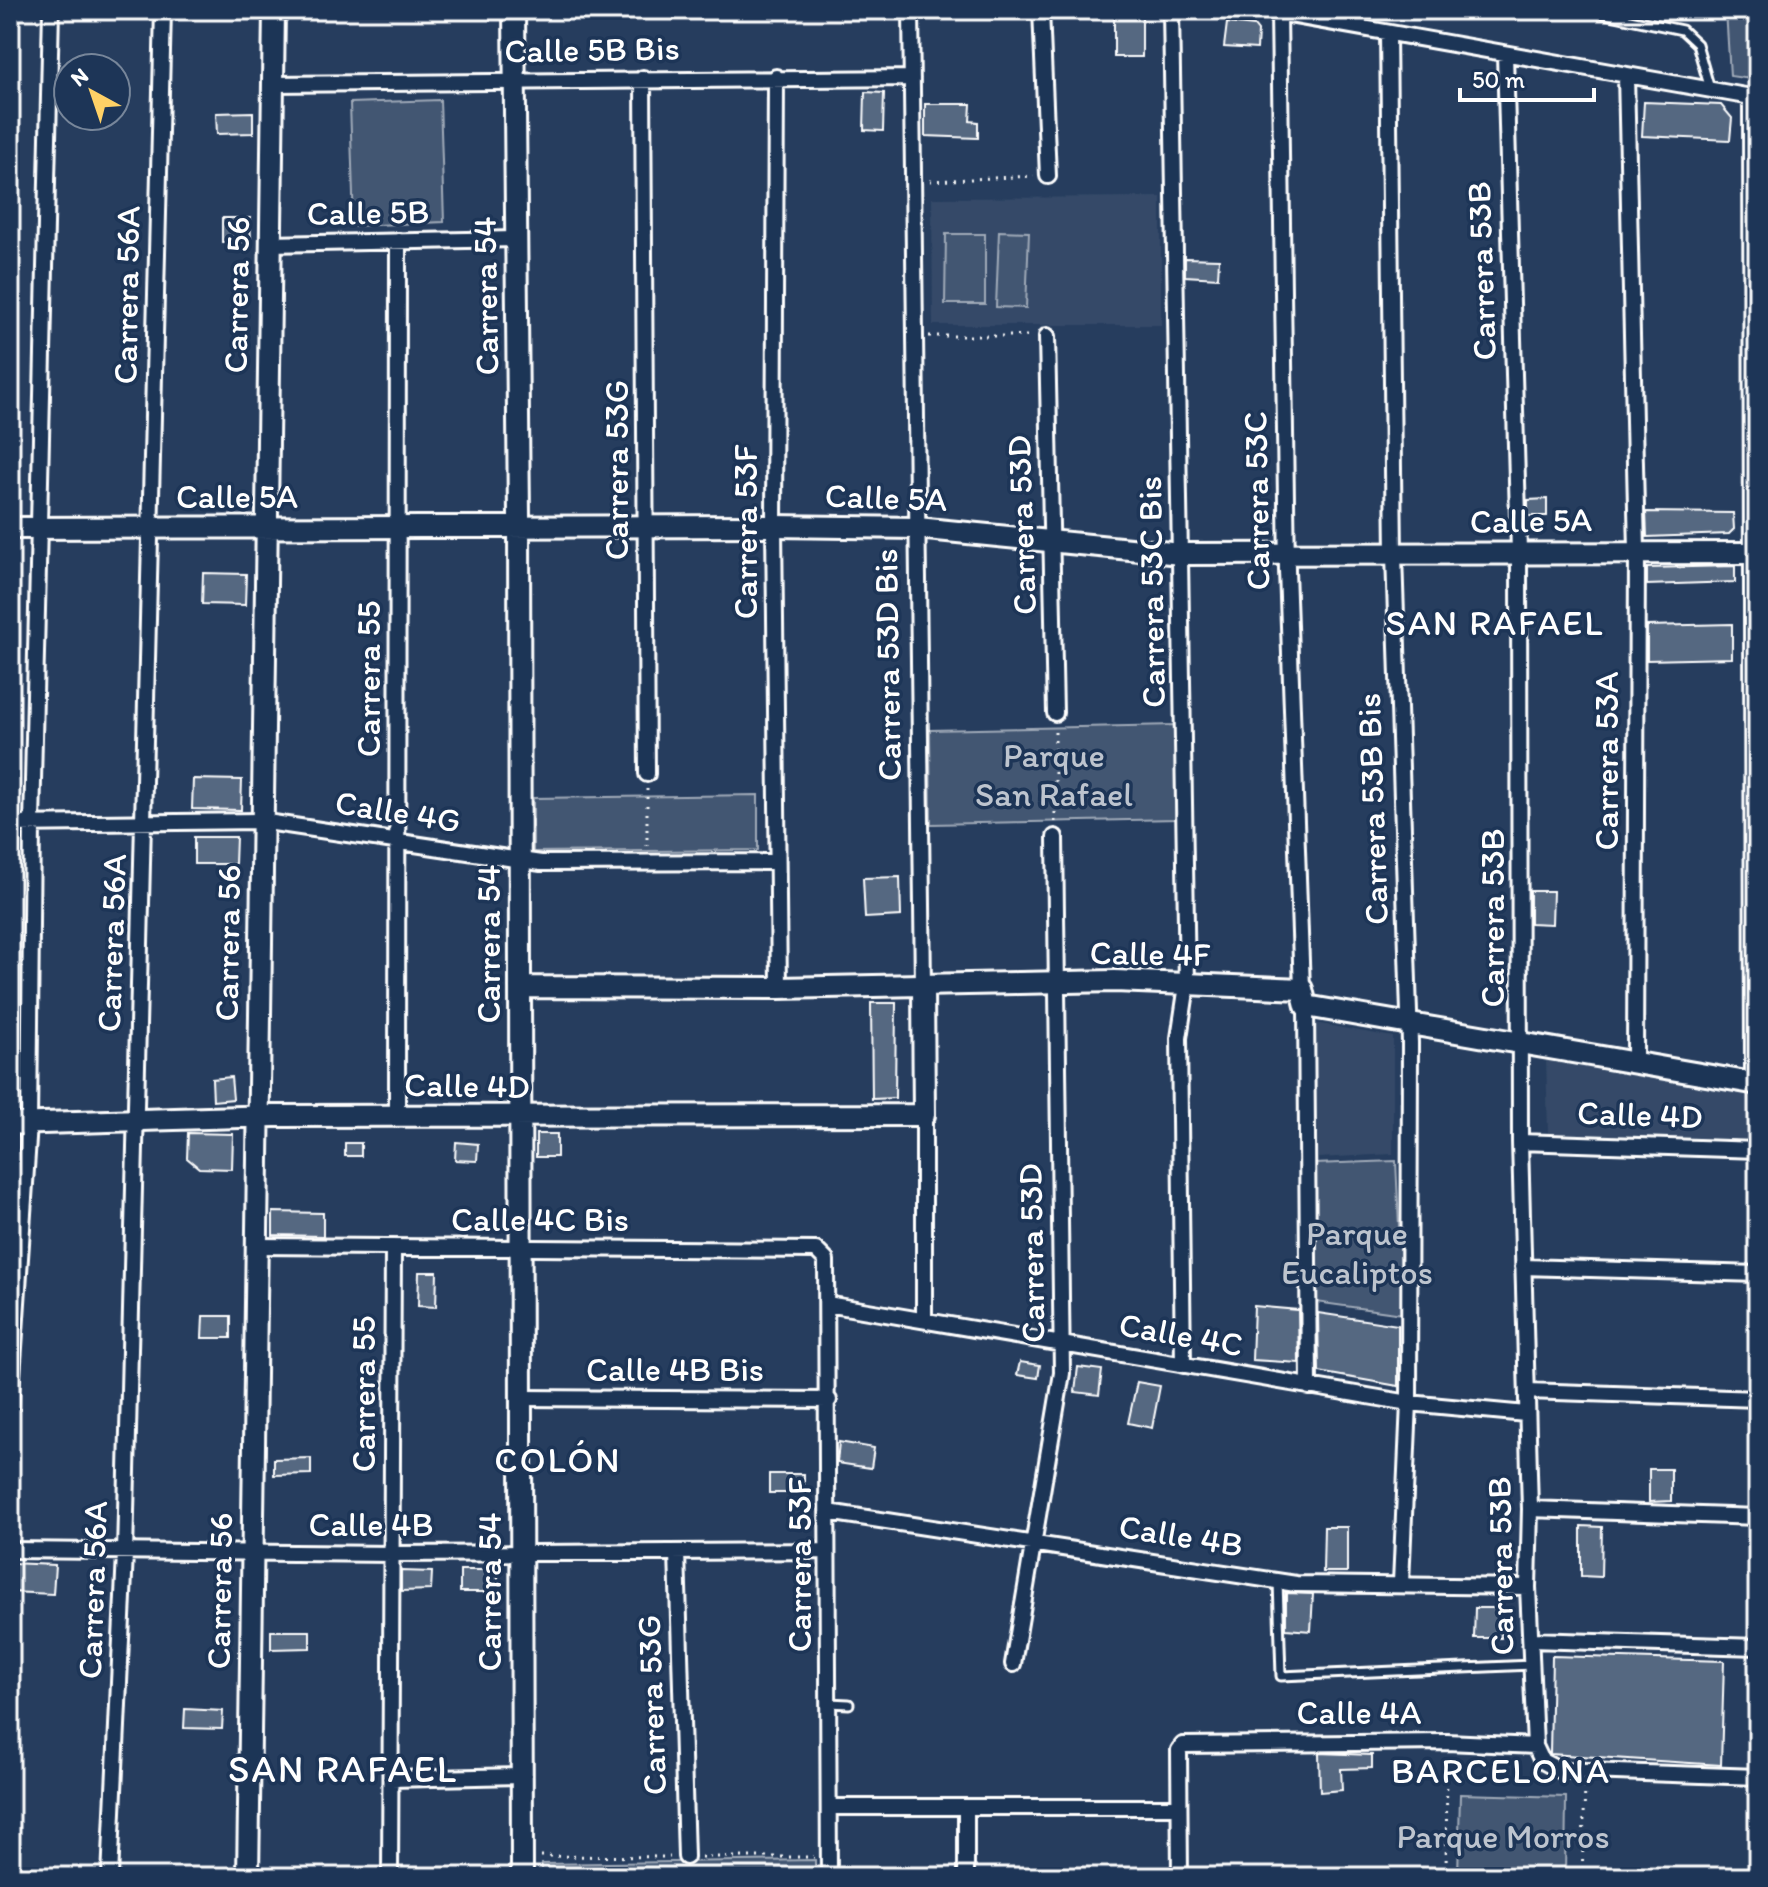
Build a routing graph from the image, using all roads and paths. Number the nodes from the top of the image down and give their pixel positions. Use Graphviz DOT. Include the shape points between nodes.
graph roads {
  1 [pos="51,10"];
  2 [pos="163,10"];
  3 [pos="274,10"];
  4 [pos="514,10"];
  5 [pos="911,10"];
  6 [pos="1041,10"];
  7 [pos="1171,10"];
  8 [pos="1261,10"];
  9 [pos="1586,10"];
  10 [pos="1279,13"];
  11 [pos="1388,33"];
  12 [pos="1505,54"];
  13 [pos="1626,75"];
  14 [pos="776,77"];
  15 [pos="643,78"];
  16 [pos="912,78"];
  17 [pos="514,80"];
  18 [pos="272,84"];
  19 [pos="1710,90"];
  20 [pos="1754,98"];
  21 [pos="1048,176"];
  22 [pos="914,182"];
  23 [pos="516,239"];
  24 [pos="398,241"];
  25 [pos="269,244"];
  26 [pos="917,336"];
  27 [pos="1047,336"];
  28 [pos="774,526"];
  29 [pos="646,527"];
  30 [pos="10,528"];
  31 [pos="41,528"];
  32 [pos="151,528"];
  33 [pos="264,528"];
  34 [pos="399,528"];
  35 [pos="917,528"];
  36 [pos="519,529"];
  37 [pos="1051,540"];
  38 [pos="1637,551"];
  39 [pos="1519,552"];
  40 [pos="1755,553"];
  41 [pos="1181,554"];
  42 [pos="1394,555"];
  43 [pos="1287,556"];
  44 [pos="1055,713"];
  45 [pos="647,774"];
  46 [pos="260,821"];
  47 [pos="145,822"];
  48 [pos="10,824"];
  49 [pos="32,824"];
  50 [pos="1055,837"];
  51 [pos="396,839"];
  52 [pos="647,861"];
  53 [pos="520,862"];
  54 [pos="777,862"];
  55 [pos="1057,984"];
  56 [pos="1187,985"];
  57 [pos="923,986"];
  58 [pos="520,987"];
  59 [pos="779,988"];
  60 [pos="1304,997"];
  61 [pos="1409,1024"];
  62 [pos="1522,1044"];
  63 [pos="1635,1063"];
  64 [pos="1756,1084"];
  65 [pos="924,1115"];
  66 [pos="397,1116"];
  67 [pos="257,1117"];
  68 [pos="137,1119"];
  69 [pos="520,1119"];
  70 [pos="20,1124"];
  71 [pos="1520,1142"];
  72 [pos="1758,1150"];
  73 [pos="255,1246"];
  74 [pos="393,1247"];
  75 [pos="520,1249"];
  76 [pos="823,1253"];
  77 [pos="1523,1267"];
  78 [pos="1758,1274"];
  79 [pos="827,1304"];
  80 [pos="924,1320"];
  81 [pos="1063,1344"];
  82 [pos="1183,1365"];
  83 [pos="1309,1387"];
  84 [pos="1527,1391"];
  85 [pos="521,1398"];
  86 [pos="1758,1399"];
  87 [pos="829,1400"];
  88 [pos="1409,1403"];
  89 [pos="10,1407"];
  90 [pos="1526,1414"];
  91 [pos="1530,1509"];
  92 [pos="828,1512"];
  93 [pos="1758,1517"];
  94 [pos="1036,1543"];
  95 [pos="10,1550"];
  96 [pos="827,1551"];
  97 [pos="677,1552"];
  98 [pos="125,1553"];
  99 [pos="252,1553"];
  100 [pos="393,1554"];
  101 [pos="521,1554"];
  102 [pos="1278,1581"];
  103 [pos="1401,1583"];
  104 [pos="1528,1587"];
  105 [pos="1531,1640"];
  106 [pos="1758,1647"];
  107 [pos="1013,1664"];
  108 [pos="1532,1665"];
  109 [pos="829,1703"];
  110 [pos="849,1704"];
  111 [pos="1447,1742"];
  112 [pos="1535,1746"];
  113 [pos="1585,1770"];
  114 [pos="522,1776"];
  115 [pos="1758,1777"];
  116 [pos="391,1779"];
  117 [pos="830,1807"];
  118 [pos="1177,1807"];
  119 [pos="966,1808"];
  120 [pos="686,1857"];
  121 [pos="110,1877"];
  122 [pos="248,1877"];
  123 [pos="390,1877"];
  124 [pos="522,1877"];
  125 [pos="829,1877"];
  126 [pos="966,1877"];
  127 [pos="1180,1877"];
  128 [pos="1446,1877"];
  129 [pos="1582,1877"];
  1 -- 31 [label="street"];
  2 -- 32 [label="street, Carrera 56A"];
  3 -- 18 [label="street, Carrera 56"];
  4 -- 17 [label="street, Carrera 54"];
  5 -- 16 [label="street, Carrera 53D Bis"];
  6 -- 21 [label="street"];
  7 -- 41 [label="street, Carrera 53C Bis"];
  8 -- 10 [label="street"];
  9 -- 19 [label="lane" via="1682,30 1697,44"];
  10 -- 11 [label="street"];
  10 -- 43 [label="street, Carrera 53C"];
  11 -- 12 [label="street"];
  11 -- 42 [label="street, Carrera 53B Bis"];
  12 -- 13 [label="street"];
  12 -- 39 [label="street, Carrera 53B"];
  13 -- 19 [label="street"];
  13 -- 38 [label="street, Carrera 53A"];
  14 -- 15 [label="street, Calle 5B Bis"];
  14 -- 16 [label="street, Calle 5B Bis"];
  14 -- 28 [label="street, Carrera 53F"];
  15 -- 17 [label="street, Calle 5B Bis"];
  15 -- 29 [label="street, Carrera 53G"];
  16 -- 22 [label="street, Carrera 53D Bis"];
  17 -- 18 [label="street, Calle 5B Bis"];
  17 -- 23 [label="street, Carrera 54"];
  18 -- 25 [label="street, Carrera 56"];
  19 -- 20 [label="street"];
  20 -- 40 [label="street"];
  21 -- 22 [label="path"];
  22 -- 26 [label="street, Carrera 53D Bis"];
  23 -- 24 [label="street, Calle 5B"];
  23 -- 36 [label="street, Carrera 54"];
  24 -- 25 [label="street, Calle 5B"];
  24 -- 34 [label="street, Carrera 55"];
  25 -- 33 [label="street, Carrera 56"];
  26 -- 27 [label="path"];
  26 -- 35 [label="street, Carrera 53D Bis"];
  27 -- 37 [label="street, Carrera 53D"];
  28 -- 29 [label="street, Calle 5A"];
  28 -- 35 [label="street, Calle 5A"];
  28 -- 54 [label="street, Carrera 53F"];
  29 -- 36 [label="street, Calle 5A"];
  29 -- 45 [label="street, Carrera 53G"];
  30 -- 31 [label="street, Calle 5A"];
  31 -- 32 [label="street, Calle 5A"];
  31 -- 49 [label="street"];
  32 -- 33 [label="street, Calle 5A"];
  32 -- 47 [label="street, Carrera 56A"];
  33 -- 34 [label="street, Calle 5A"];
  33 -- 46 [label="street, Carrera 56"];
  34 -- 36 [label="street, Calle 5A"];
  34 -- 51 [label="street, Carrera 55"];
  35 -- 37 [label="street, Calle 5A"];
  35 -- 57 [label="street, Carrera 53D Bis"];
  36 -- 53 [label="street, Carrera 54"];
  37 -- 41 [label="street, Calle 5A"];
  37 -- 44 [label="street, Carrera 53D"];
  38 -- 39 [label="street, Calle 5A"];
  38 -- 40 [label="street, Calle 5A"];
  38 -- 63 [label="street, Carrera 53A"];
  39 -- 42 [label="street, Calle 5A"];
  39 -- 62 [label="street, Carrera 53B"];
  40 -- 64 [label="street"];
  41 -- 43 [label="street, Calle 5A"];
  41 -- 56 [label="street, Carrera 53C Bis"];
  42 -- 43 [label="street, Calle 5A"];
  42 -- 61 [label="street, Carrera 53B Bis"];
  43 -- 60 [label="street, Carrera 53C"];
  44 -- 50 [label="path"];
  45 -- 52 [label="path"];
  46 -- 47 [label="street, Calle 4G"];
  46 -- 51 [label="street, Calle 4G"];
  46 -- 67 [label="street, Carrera 56"];
  47 -- 49 [label="street, Calle 4G"];
  47 -- 68 [label="street, Carrera 56A"];
  48 -- 49 [label="street, Calle 4G"];
  49 -- 70 [label="street"];
  50 -- 55 [label="street, Carrera 53D"];
  51 -- 53 [label="street, Calle 4G"];
  51 -- 66 [label="street, Carrera 55"];
  52 -- 53 [label="street, Calle 4G"];
  52 -- 54 [label="street, Calle 4G"];
  53 -- 58 [label="street, Carrera 54"];
  54 -- 59 [label="street, Carrera 53F"];
  55 -- 56 [label="street, Calle 4F"];
  55 -- 57 [label="street, Calle 4F"];
  55 -- 81 [label="street, Carrera 53D"];
  56 -- 60 [label="street, Calle 4F"];
  56 -- 82 [label="street, Carrera 53C Bis" via="1179,1038"];
  57 -- 59 [label="street, Calle 4F"];
  57 -- 65 [label="street, Carrera 53D Bis"];
  58 -- 59 [label="street, Calle 4F"];
  58 -- 69 [label="street, Carrera 54"];
  60 -- 61 [label="street, Calle 4F"];
  60 -- 83 [label="street, Carrera 53C"];
  61 -- 62 [label="street, Calle 4F"];
  61 -- 88 [label="street, Carrera 53B Bis"];
  62 -- 63 [label="street, Calle 4F"];
  62 -- 71 [label="street, Carrera 53B"];
  63 -- 64 [label="street, Calle 4F"];
  65 -- 69 [label="street, Calle 4D"];
  65 -- 80 [label="street, Carrera 53D Bis"];
  66 -- 67 [label="street, Calle 4D"];
  66 -- 69 [label="street, Calle 4D"];
  67 -- 68 [label="street, Calle 4D"];
  67 -- 73 [label="street, Carrera 56"];
  68 -- 70 [label="street, Calle 4D"];
  68 -- 98 [label="street, Carrera 56A"];
  69 -- 75 [label="street, Carrera 54"];
  70 -- 89 [label="street"];
  71 -- 72 [label="street, Calle 4D"];
  71 -- 77 [label="street, Carrera 53B"];
  73 -- 74 [label="street, Calle 4C Bis"];
  73 -- 99 [label="street, Carrera 56"];
  74 -- 75 [label="street, Calle 4C Bis"];
  74 -- 100 [label="street, Carrera 55"];
  75 -- 76 [label="street, Calle 4C Bis"];
  75 -- 85 [label="street, Carrera 54"];
  76 -- 79 [label="street, Carrera 53F"];
  77 -- 78 [label="street"];
  77 -- 84 [label="street, Carrera 53B"];
  79 -- 80 [label="street, Calle 4C"];
  79 -- 87 [label="street, Carrera 53F"];
  80 -- 81 [label="street, Calle 4C"];
  81 -- 82 [label="street, Calle 4C"];
  81 -- 94 [label="street, Carrera 53D"];
  82 -- 83 [label="street, Calle 4C"];
  83 -- 88 [label="street, Calle 4C"];
  84 -- 86 [label="street"];
  84 -- 90 [label="street, Carrera 53B"];
  85 -- 87 [label="street, Calle 4B Bis"];
  85 -- 101 [label="street, Carrera 54"];
  87 -- 92 [label="street, Carrera 53F"];
  88 -- 90 [label="street, Calle 4C"];
  88 -- 103 [label="street, Carrera 53B Bis"];
  90 -- 91 [label="street, Carrera 53B"];
  91 -- 93 [label="street"];
  91 -- 104 [label="street, Carrera 53B"];
  92 -- 94 [label="street, Calle 4B"];
  92 -- 96 [label="street, Carrera 53F"];
  94 -- 102 [label="street, Calle 4B"];
  94 -- 107 [label="street, Carrera 53D"];
  95 -- 98 [label="street, Calle 4B"];
  96 -- 97 [label="street, Calle 4B"];
  96 -- 109 [label="street, Carrera 53F"];
  97 -- 101 [label="street, Calle 4B"];
  97 -- 120 [label="street, Carrera 53G"];
  98 -- 99 [label="street, Calle 4B"];
  98 -- 121 [label="street, Carrera 56A"];
  99 -- 100 [label="street, Calle 4B"];
  99 -- 122 [label="street, Carrera 56"];
  100 -- 101 [label="street, Calle 4B"];
  100 -- 116 [label="street, Carrera 55"];
  101 -- 114 [label="street, Carrera 54"];
  102 -- 103 [label="street, Calle 4B"];
  102 -- 108 [label="lane" via="1281,1676"];
  103 -- 104 [label="street, Calle 4B"];
  104 -- 105 [label="street, Carrera 53B"];
  105 -- 106 [label="street"];
  105 -- 108 [label="street, Carrera 53B"];
  108 -- 112 [label="street, Carrera 53B"];
  109 -- 110 [label="lane"];
  109 -- 117 [label="street, Carrera 53F"];
  111 -- 112 [label="street, Calle 4A"];
  111 -- 118 [label="street, Calle 4A" via="1183,1745"];
  111 -- 128 [label="path"];
  112 -- 113 [label="street" via="1542,1761 1559,1770"];
  113 -- 115 [label="street"];
  113 -- 129 [label="path"];
  114 -- 116 [label="street"];
  114 -- 124 [label="street, Carrera 54"];
  116 -- 123 [label="street, Carrera 55"];
  117 -- 119 [label="street"];
  117 -- 125 [label="street, Carrera 53F"];
  118 -- 119 [label="street"];
  118 -- 127 [label="street"];
  119 -- 126 [label="street"];
}
